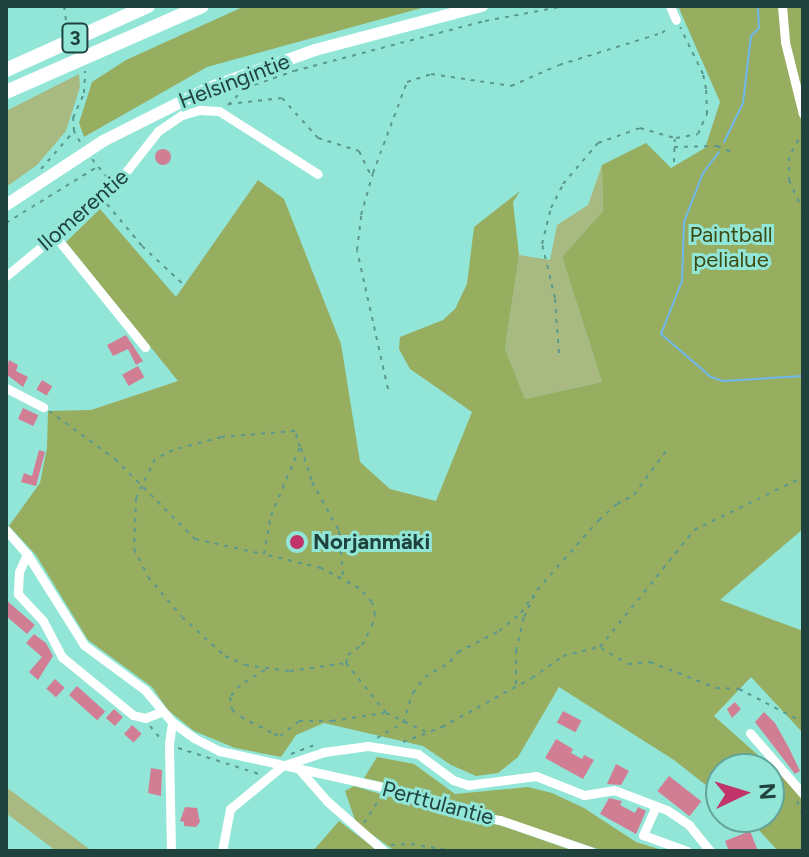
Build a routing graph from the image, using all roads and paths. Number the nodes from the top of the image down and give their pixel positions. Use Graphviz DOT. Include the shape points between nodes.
graph roads {
  1 [pos="64,6"];
  2 [pos="148,6"];
  3 [pos="202,6"];
  4 [pos="482,6"];
  5 [pos="565,6"];
  6 [pos="670,6"];
  7 [pos="782,6"];
  8 [pos="676,20"];
  9 [pos="68,31"];
  10 [pos="83,66"];
  11 [pos="6,70"];
  12 [pos="6,92"];
  13 [pos="228,104"];
  14 [pos="219,111"];
  15 [pos="803,114"];
  16 [pos="74,131"];
  17 [pos="803,131"];
  18 [pos="676,138"];
  19 [pos="80,142"];
  20 [pos="674,147"];
  21 [pos="732,152"];
  22 [pos="91,158"];
  23 [pos="674,162"];
  24 [pos="97,167"];
  25 [pos="318,174"];
  26 [pos="30,176"];
  27 [pos="372,177"];
  28 [pos="114,187"];
  29 [pos="104,196"];
  30 [pos="6,205"];
  31 [pos="803,212"];
  32 [pos="6,223"];
  33 [pos="55,236"];
  34 [pos="6,276"];
  35 [pos="184,285"];
  36 [pos="145,347"];
  37 [pos="559,353"];
  38 [pos="6,388"];
  39 [pos="388,389"];
  40 [pos="43,407"];
  41 [pos="300,447"];
  42 [pos="666,451"];
  43 [pos="803,477"];
  44 [pos="142,485"];
  45 [pos="6,530"];
  46 [pos="27,554"];
  47 [pos="264,554"];
  48 [pos="6,575"];
  49 [pos="343,577"];
  50 [pos="19,582"];
  51 [pos="537,590"];
  52 [pos="600,647"];
  53 [pos="346,663"];
  54 [pos="266,670"];
  55 [pos="516,684"];
  56 [pos="163,711"];
  57 [pos="386,713"];
  58 [pos="145,718"];
  59 [pos="172,722"];
  60 [pos="803,722"];
  61 [pos="403,723"];
  62 [pos="426,732"];
  63 [pos="750,733"];
  64 [pos="373,741"];
  65 [pos="169,744"];
  66 [pos="399,749"];
  67 [pos="282,766"];
  68 [pos="299,769"];
  69 [pos="269,777"];
  70 [pos="387,788"];
  71 [pos="799,796"];
  72 [pos="656,806"];
  73 [pos="803,815"];
  74 [pos="358,831"];
  75 [pos="381,849"];
  76 [pos="171,851"];
  77 [pos="222,851"];
  78 [pos="453,851"];
  79 [pos="590,851"];
  80 [pos="687,851"];
  81 [pos="710,851"];
  1 -- 9 [label="path"];
  2 -- 11 [label="highway, 3"];
  3 -- 12 [label="highway, 3"];
  4 -- 30 [label="main road, Helsingintie" via="315,50 229,80 103,141"];
  5 -- 13 [label="path" via="352,54 245,88"];
  6 -- 8 [label="street"];
  7 -- 15 [label="street"];
  8 -- 18 [label="path" via="703,74 708,99 698,134"];
  8 -- 27 [label="path" via="662,33 511,86 417,76 407,82 397,102"];
  10 -- 16 [label="path" via="86,84 73,118"];
  13 -- 14 [label="path"];
  13 -- 27 [label="path" via="282,98 318,138 359,151"];
  14 -- 25 [label="street"];
  14 -- 28 [label="street, Ilomerentie" via="200,110 170,121"];
  16 -- 19 [label="path"];
  16 -- 26 [label="path"];
  17 -- 31 [label="path" via="789,157 793,192"];
  18 -- 20 [label="path"];
  18 -- 37 [label="path" via="640,128 598,143 563,184 542,244 555,298"];
  20 -- 21 [label="path" via="717,146"];
  20 -- 23 [label="path"];
  22 -- 24 [label="path"];
  24 -- 28 [label="path"];
  24 -- 32 [label="path"];
  27 -- 39 [label="path" via="357,250"];
  28 -- 29 [label="street, Ilomerentie"];
  29 -- 33 [label="street, Ilomerentie"];
  29 -- 35 [label="path" via="109,210"];
  33 -- 34 [label="street, Ilomerentie"];
  33 -- 36 [label="street"];
  38 -- 40 [label="street"];
  40 -- 44 [label="path"];
  41 -- 44 [label="path" via="295,431 221,437 155,459"];
  41 -- 47 [label="path" via="271,516"];
  41 -- 49 [label="path" via="339,531"];
  42 -- 51 [label="path" via="634,495 599,520"];
  43 -- 52 [label="path" via="694,530"];
  44 -- 47 [label="path" via="195,539"];
  44 -- 54 [label="path" via="136,498 134,549 148,577 225,656"];
  45 -- 46 [label="street, Perttulantie"];
  46 -- 50 [label="street"];
  46 -- 56 [label="street, Perttulantie" via="84,645 145,690"];
  47 -- 49 [label="path"];
  48 -- 50 [label="street"];
  49 -- 53 [label="path" via="372,602 375,615 362,645"];
  50 -- 58 [label="street" via="18,594 43,621 62,657 133,715"];
  51 -- 55 [label="path" via="516,651"];
  51 -- 61 [label="path" via="499,631 425,677"];
  52 -- 55 [label="path" via="563,656"];
  52 -- 60 [label="path" via="628,664 650,662 716,688 739,689"];
  53 -- 54 [label="path"];
  53 -- 57 [label="path"];
  54 -- 57 [label="path" via="230,697 232,710 274,734 280,736 299,721"];
  55 -- 62 [label="path"];
  56 -- 58 [label="street"];
  56 -- 59 [label="street, Perttulantie"];
  57 -- 61 [label="path"];
  58 -- 65 [label="path"];
  59 -- 65 [label="street"];
  59 -- 67 [label="street, Perttulantie" via="220,751"];
  61 -- 62 [label="path"];
  61 -- 64 [label="path"];
  62 -- 66 [label="path" via="400,743"];
  63 -- 71 [label="street"];
  65 -- 69 [label="path"];
  65 -- 76 [label="street"];
  66 -- 67 [label="street, Perttulantie" via="368,746"];
  66 -- 72 [label="street, Perttulantie" via="418,754 468,785 536,776 584,795 614,790"];
  67 -- 68 [label="street, Perttulantie"];
  67 -- 69 [label="street"];
  68 -- 70 [label="street, Perttulantie"];
  68 -- 74 [label="street"];
  69 -- 77 [label="street" via="230,809"];
  70 -- 74 [label="path"];
  70 -- 79 [label="street, Perttulantie"];
  71 -- 73 [label="path"];
  72 -- 80 [label="street" via="643,835"];
  72 -- 81 [label="street" via="689,825"];
  74 -- 75 [label="street"];
  75 -- 78 [label="path" via="411,844"];
}
